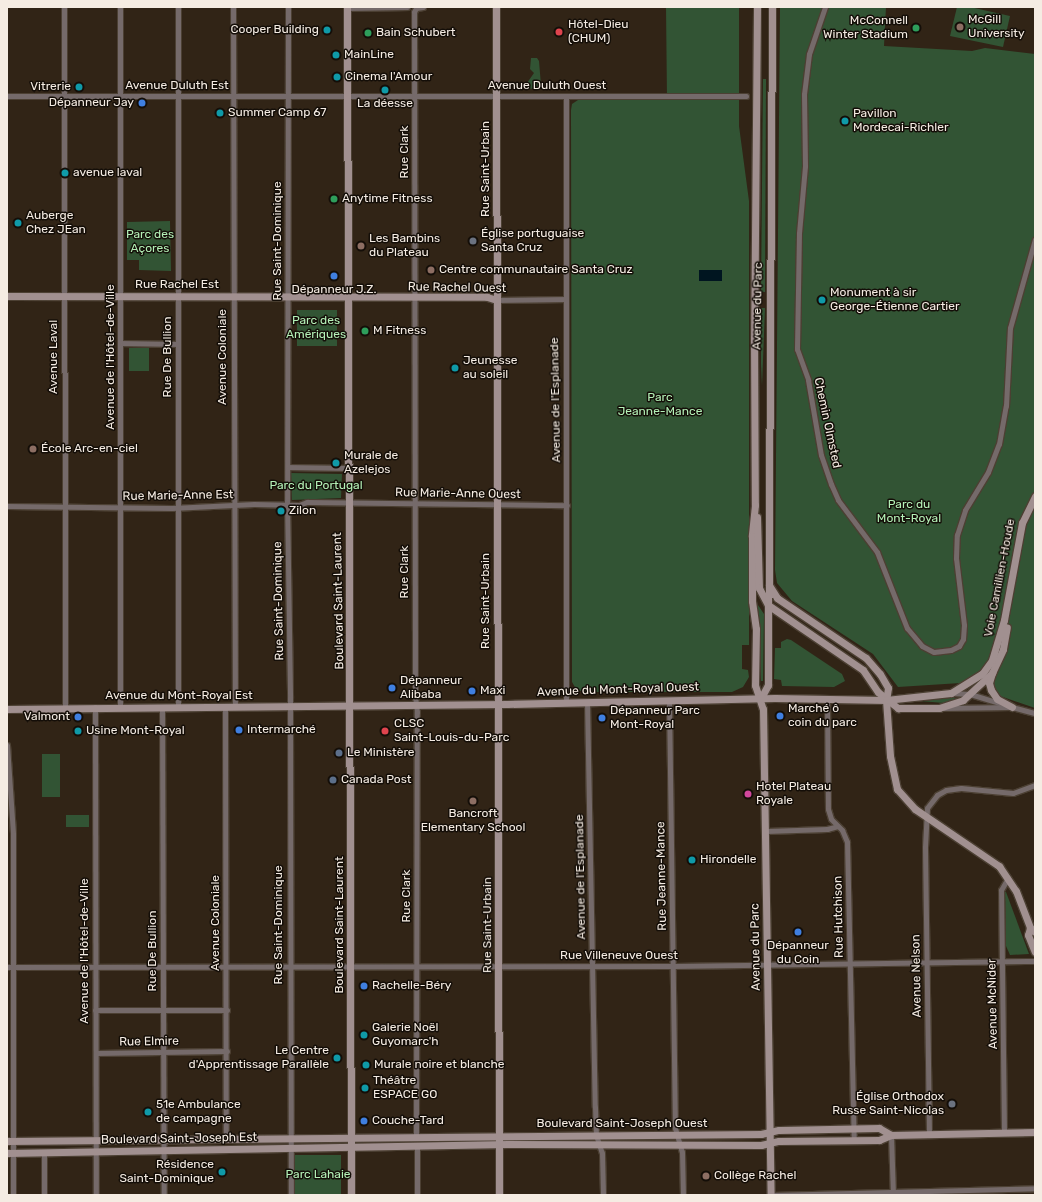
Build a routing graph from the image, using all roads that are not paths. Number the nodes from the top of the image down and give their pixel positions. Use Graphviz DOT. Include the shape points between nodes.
graph roads {
  1 [pos="64,7"];
  2 [pos="120,7"];
  3 [pos="178,7"];
  4 [pos="233,7"];
  5 [pos="288,7"];
  6 [pos="407,7"];
  7 [pos="423,7"];
  8 [pos="496,7"];
  9 [pos="757,7"];
  10 [pos="772,7"];
  11 [pos="825,7"];
  12 [pos="347,8"];
  13 [pos="7,96"];
  14 [pos="64,96"];
  15 [pos="178,96"];
  16 [pos="232,96"];
  17 [pos="288,96"];
  18 [pos="497,96"];
  19 [pos="566,96"];
  20 [pos="746,96"];
  21 [pos="120,97"];
  22 [pos="348,97"];
  23 [pos="415,97"];
  24 [pos="1035,239"];
  25 [pos="7,296"];
  26 [pos="122,296"];
  27 [pos="178,296"];
  28 [pos="233,296"];
  29 [pos="287,296"];
  30 [pos="64,297"];
  31 [pos="348,298"];
  32 [pos="415,298"];
  33 [pos="497,300"];
  34 [pos="566,300"];
  35 [pos="122,343"];
  36 [pos="178,344"];
  37 [pos="288,467"];
  38 [pos="348,468"];
  39 [pos="1035,496"];
  40 [pos="348,503"];
  41 [pos="415,503"];
  42 [pos="1035,503"];
  43 [pos="233,504"];
  44 [pos="287,505"];
  45 [pos="498,505"];
  46 [pos="567,505"];
  47 [pos="755,505"];
  48 [pos="7,506"];
  49 [pos="122,507"];
  50 [pos="63,508"];
  51 [pos="177,508"];
  52 [pos="768,581"];
  53 [pos="768,606"];
  54 [pos="992,673"];
  55 [pos="951,693"];
  56 [pos="970,694"];
  57 [pos="761,698"];
  58 [pos="827,699"];
  59 [pos="669,700"];
  60 [pos="886,700"];
  61 [pos="587,702"];
  62 [pos="566,703"];
  63 [pos="498,704"];
  64 [pos="416,705"];
  65 [pos="290,706"];
  66 [pos="351,706"];
  67 [pos="95,707"];
  68 [pos="162,707"];
  69 [pos="178,707"];
  70 [pos="225,707"];
  71 [pos="235,707"];
  72 [pos="1012,707"];
  73 [pos="65,708"];
  74 [pos="120,708"];
  75 [pos="939,708"];
  76 [pos="7,709"];
  77 [pos="1035,713"];
  78 [pos="7,745"];
  79 [pos="1035,785"];
  80 [pos="10,809"];
  81 [pos="926,817"];
  82 [pos="838,826"];
  83 [pos="766,831"];
  84 [pos="1008,878"];
  85 [pos="1033,930"];
  86 [pos="1035,952"];
  87 [pos="1002,960"];
  88 [pos="1035,961"];
  89 [pos="849,964"];
  90 [pos="927,964"];
  91 [pos="767,965"];
  92 [pos="163,966"];
  93 [pos="226,966"];
  94 [pos="290,966"];
  95 [pos="352,966"];
  96 [pos="417,966"];
  97 [pos="592,966"];
  98 [pos="674,966"];
  99 [pos="10,967"];
  100 [pos="96,967"];
  101 [pos="500,967"];
  102 [pos="95,1010"];
  103 [pos="163,1010"];
  104 [pos="227,1010"];
  105 [pos="227,1051"];
  106 [pos="96,1052"];
  107 [pos="163,1052"];
  108 [pos="854,1129"];
  109 [pos="770,1132"];
  110 [pos="1004,1132"];
  111 [pos="1035,1132"];
  112 [pos="929,1134"];
  113 [pos="499,1135"];
  114 [pos="596,1135"];
  115 [pos="678,1135"];
  116 [pos="891,1135"];
  117 [pos="416,1136"];
  118 [pos="351,1137"];
  119 [pos="290,1138"];
  120 [pos="164,1139"];
  121 [pos="226,1139"];
  122 [pos="96,1140"];
  123 [pos="854,1140"];
  124 [pos="10,1141"];
  125 [pos="770,1143"];
  126 [pos="499,1145"];
  127 [pos="599,1145"];
  128 [pos="681,1145"];
  129 [pos="351,1147"];
  130 [pos="417,1147"];
  131 [pos="290,1148"];
  132 [pos="164,1150"];
  133 [pos="96,1151"];
  134 [pos="44,1152"];
  135 [pos="10,1153"];
  136 [pos="1035,1188"];
  137 [pos="893,1193"];
  138 [pos="13,1195"];
  139 [pos="44,1195"];
  140 [pos="96,1195"];
  141 [pos="164,1195"];
  142 [pos="291,1195"];
  143 [pos="352,1195"];
  144 [pos="417,1195"];
  145 [pos="499,1195"];
  146 [pos="603,1195"];
  147 [pos="684,1195"];
  148 [pos="771,1195"];
  149 [pos="775,1195"];
  1 -- 14 [label="street, Avenue Laval"];
  2 -- 21 [label="street, Avenue de l'Hôtel-de-Ville"];
  3 -- 15 [label="street, Rue De Bullion"];
  4 -- 16 [label="street, Avenue Coloniale"];
  5 -- 17 [label="street, Rue Saint-Dominique"];
  6 -- 12 [label="street"];
  7 -- 23 [label="street, Rue Clark" via="415,9"];
  8 -- 18 [label="main road, Rue Saint-Urbain"];
  9 -- 47 [label="main road, Avenue du Parc"];
  10 -- 52 [label="main road, Avenue du Parc"];
  11 -- 24 [label="street, Chemin Olmsted" via="809,54 804,94 806,166 799,233 797,349 808,380 821,455 838,500 877,552 907,628 922,646 934,652 951,650 959,646 963,640 964,625 956,558 957,535 965,510 988,472 999,444 1006,406 1010,328"];
  12 -- 22 [label="main road, Boulevard Saint-Laurent"];
  13 -- 14 [label="street, Avenue Duluth Est"];
  14 -- 21 [label="street, Avenue Duluth Est"];
  14 -- 30 [label="street, Avenue Laval"];
  15 -- 16 [label="street, Avenue Duluth Est"];
  15 -- 21 [label="street, Avenue Duluth Est"];
  15 -- 27 [label="street, Rue De Bullion"];
  16 -- 17 [label="street, Avenue Duluth Est"];
  16 -- 28 [label="street, Avenue Coloniale"];
  17 -- 22 [label="street, Avenue Duluth Est"];
  17 -- 29 [label="street, Rue Saint-Dominique"];
  18 -- 19 [label="street, Avenue Duluth Ouest"];
  18 -- 23 [label="street, Avenue Duluth Ouest"];
  18 -- 33 [label="main road, Rue Saint-Urbain"];
  19 -- 20 [label="street, Avenue Duluth Ouest"];
  19 -- 34 [label="street, Avenue de l'Esplanade"];
  21 -- 26 [label="street, Avenue de l'Hôtel-de-Ville"];
  22 -- 23 [label="street, Avenue Duluth Ouest"];
  22 -- 31 [label="main road, Boulevard Saint-Laurent"];
  23 -- 32 [label="street, Rue Clark"];
  25 -- 30 [label="main road, Rue Rachel Est"];
  26 -- 27 [label="main road, Rue Rachel Est"];
  26 -- 30 [label="main road, Rue Rachel Est"];
  26 -- 35 [label="street, Avenue de l'Hôtel-de-Ville"];
  27 -- 28 [label="main road, Rue Rachel Est"];
  27 -- 36 [label="street, Rue De Bullion"];
  28 -- 29 [label="main road, Rue Rachel Est"];
  28 -- 43 [label="street, Avenue Coloniale"];
  29 -- 31 [label="main road, Rue Rachel Est"];
  29 -- 37 [label="street, Rue Saint-Dominique"];
  30 -- 50 [label="street, Avenue Laval"];
  31 -- 32 [label="main road, Rue Rachel Ouest"];
  31 -- 38 [label="main road, Boulevard Saint-Laurent"];
  32 -- 33 [label="main road, Rue Rachel Ouest" via="487,297"];
  32 -- 41 [label="street, Rue Clark"];
  33 -- 34 [label="street, Rue Rachel Ouest"];
  33 -- 45 [label="main road, Rue Saint-Urbain"];
  34 -- 46 [label="street, Avenue de l'Esplanade"];
  35 -- 36 [label="street"];
  35 -- 49 [label="street, Avenue de l'Hôtel-de-Ville"];
  36 -- 51 [label="street, Rue De Bullion"];
  37 -- 38 [label="street"];
  37 -- 44 [label="street, Rue Saint-Dominique"];
  38 -- 40 [label="main road, Boulevard Saint-Laurent"];
  39 -- 55 [label="main road, Voie Camillien-Houde" via="1022,523 1004,620 994,655 982,674"];
  40 -- 41 [label="street, Rue Marie-Anne Ouest"];
  40 -- 44 [label="street, Rue Marie-Anne Est"];
  40 -- 66 [label="main road, Boulevard Saint-Laurent"];
  41 -- 45 [label="street, Rue Marie-Anne Ouest"];
  41 -- 64 [label="street, Rue Clark"];
  42 -- 54 [label="main road, Voie Camillien-Houde" via="1026,522 1003,649"];
  43 -- 44 [label="street, Rue Marie-Anne Est"];
  43 -- 51 [label="street, Rue Marie-Anne Est"];
  43 -- 71 [label="street, Avenue Coloniale"];
  44 -- 65 [label="street, Rue Saint-Dominique"];
  45 -- 46 [label="street, Rue Marie-Anne Ouest"];
  45 -- 63 [label="main road, Rue Saint-Urbain"];
  46 -- 62 [label="street, Avenue de l'Esplanade"];
  47 -- 53 [label="main road, Avenue du Parc" via="759,537 759,588"];
  47 -- 57 [label="main road, Avenue du Parc" via="752,536 752,601 756,630 755,686"];
  48 -- 50 [label="street, Rue Marie-Anne Est"];
  49 -- 50 [label="street, Rue Marie-Anne Est"];
  49 -- 51 [label="street, Rue Marie-Anne Est"];
  49 -- 74 [label="street, Avenue de l'Hôtel-de-Ville"];
  50 -- 73 [label="street, Avenue Laval"];
  51 -- 69 [label="street, Rue De Bullion"];
  52 -- 53 [label="main road, Avenue du Parc"];
  52 -- 60 [label="main road" via="777,598 866,658 885,682 888,692"];
  53 -- 57 [label="main road, Avenue du Parc" via="768,685"];
  53 -- 60 [label="main road" via="860,668"];
  54 -- 56 [label="main road, Voie Camillien-Houde"];
  54 -- 72 [label="main road" via="989,683 993,694"];
  55 -- 56 [label="street"];
  55 -- 60 [label="main road, Avenue du Mont-Royal Ouest"];
  56 -- 72 [label="street"];
  56 -- 75 [label="main road, Voie Camillien-Houde" via="959,703"];
  57 -- 58 [label="main road, Avenue du Mont-Royal Ouest"];
  57 -- 59 [label="main road, Avenue du Mont-Royal Ouest"];
  57 -- 83 [label="main road, Avenue du Parc"];
  58 -- 60 [label="main road, Avenue du Mont-Royal Ouest"];
  58 -- 82 [label="street, Rue Hutchison" via="828,809 831,819"];
  59 -- 61 [label="main road, Avenue du Mont-Royal Ouest"];
  59 -- 98 [label="street, Rue Jeanne-Mance"];
  60 -- 75 [label="main road, Voie Camillien-Houde" via="898,708"];
  60 -- 81 [label="main road" via="893,779 900,794"];
  61 -- 62 [label="main road, Avenue du Mont-Royal Ouest"];
  61 -- 97 [label="street, Avenue de l'Esplanade"];
  62 -- 63 [label="main road, Avenue du Mont-Royal Ouest"];
  63 -- 64 [label="main road, Avenue du Mont-Royal Ouest"];
  63 -- 101 [label="main road, Rue Saint-Urbain"];
  64 -- 66 [label="main road, Avenue du Mont-Royal Ouest"];
  64 -- 96 [label="street, Rue Clark"];
  65 -- 66 [label="main road, Avenue du Mont-Royal Est"];
  65 -- 71 [label="main road, Avenue du Mont-Royal Est"];
  65 -- 94 [label="street, Rue Saint-Dominique"];
  66 -- 95 [label="main road, Boulevard Saint-Laurent"];
  67 -- 73 [label="main road, Avenue du Mont-Royal Est"];
  67 -- 74 [label="main road, Avenue du Mont-Royal Est"];
  67 -- 100 [label="street, Avenue de l'Hôtel-de-Ville"];
  68 -- 69 [label="main road, Avenue du Mont-Royal Est"];
  68 -- 74 [label="main road, Avenue du Mont-Royal Est"];
  68 -- 92 [label="street, Rue De Bullion"];
  69 -- 70 [label="main road, Avenue du Mont-Royal Est"];
  70 -- 71 [label="main road, Avenue du Mont-Royal Est"];
  70 -- 93 [label="street, Avenue Coloniale"];
  72 -- 75 [label="street"];
  72 -- 77 [label="street"];
  73 -- 76 [label="main road, Avenue du Mont-Royal Est"];
  78 -- 80 [label="street"];
  79 -- 81 [label="street" via="1013,793 961,788 946,790 937,795 930,804"];
  80 -- 99 [label="street"];
  81 -- 84 [label="main road" via="993,861"];
  81 -- 90 [label="street, Avenue Nelson"];
  82 -- 83 [label="street" via="827,829"];
  82 -- 89 [label="street, Rue Hutchison" via="848,842"];
  83 -- 91 [label="main road, Avenue du Parc"];
  84 -- 85 [label="main road"];
  84 -- 87 [label="street, Avenue McNider" via="1001,890"];
  85 -- 86 [label="main road" via="1028,935"];
  87 -- 88 [label="street, Rue Villeneuve Ouest"];
  87 -- 90 [label="street, Rue Villeneuve Ouest"];
  87 -- 110 [label="street, Avenue McNider"];
  89 -- 90 [label="street, Rue Villeneuve Ouest"];
  89 -- 91 [label="street, Rue Villeneuve Ouest"];
  89 -- 108 [label="street, Rue Hutchison"];
  90 -- 112 [label="street, Avenue Nelson"];
  91 -- 98 [label="street, Rue Villeneuve Ouest"];
  91 -- 109 [label="main road, Avenue du Parc"];
  92 -- 93 [label="street, Rue Villeneuve Ouest"];
  92 -- 100 [label="street, Rue Villeneuve Ouest"];
  92 -- 103 [label="street, Rue De Bullion"];
  93 -- 94 [label="street, Rue Villeneuve Ouest"];
  93 -- 104 [label="street, Avenue Coloniale"];
  94 -- 95 [label="street, Rue Villeneuve Ouest"];
  94 -- 119 [label="street, Rue Saint-Dominique"];
  95 -- 96 [label="street, Rue Villeneuve Ouest"];
  95 -- 118 [label="main road, Boulevard Saint-Laurent"];
  96 -- 101 [label="street, Rue Villeneuve Ouest"];
  96 -- 117 [label="street, Rue Clark"];
  97 -- 98 [label="street, Rue Villeneuve Ouest"];
  97 -- 101 [label="street, Rue Villeneuve Ouest"];
  97 -- 114 [label="street, Avenue de l'Esplanade"];
  98 -- 115 [label="street, Rue Jeanne-Mance" via="675,1128"];
  99 -- 100 [label="street, Rue Villeneuve Ouest"];
  99 -- 124 [label="street"];
  100 -- 102 [label="street, Avenue de l'Hôtel-de-Ville"];
  101 -- 113 [label="main road, Rue Saint-Urbain"];
  102 -- 103 [label="street"];
  102 -- 106 [label="street, Avenue de l'Hôtel-de-Ville"];
  103 -- 104 [label="street"];
  103 -- 107 [label="street, Rue De Bullion"];
  104 -- 105 [label="street, Avenue Coloniale"];
  105 -- 107 [label="street, Rue Elmire"];
  105 -- 121 [label="street, Avenue Coloniale"];
  106 -- 107 [label="street, Rue Elmire"];
  106 -- 122 [label="street, Avenue de l'Hôtel-de-Ville"];
  107 -- 120 [label="street, Rue De Bullion"];
  108 -- 109 [label="main road, Boulevard Saint-Joseph Ouest"];
  108 -- 116 [label="main road, Boulevard Saint-Joseph Ouest" via="879,1128"];
  108 -- 123 [label="street, Rue Hutchison"];
  109 -- 115 [label="main road, Boulevard Saint-Joseph Ouest"];
  109 -- 125 [label="main road, Avenue du Parc"];
  110 -- 111 [label="main road, Boulevard Saint-Joseph Ouest"];
  110 -- 112 [label="main road, Boulevard Saint-Joseph Ouest"];
  112 -- 116 [label="main road, Boulevard Saint-Joseph Ouest"];
  113 -- 114 [label="main road, Boulevard Saint-Joseph Ouest"];
  113 -- 117 [label="main road, Boulevard Saint-Joseph Ouest"];
  113 -- 126 [label="main road, Rue Saint-Urbain"];
  114 -- 115 [label="main road, Boulevard Saint-Joseph Ouest"];
  114 -- 127 [label="street, Avenue de l'Esplanade"];
  115 -- 128 [label="street, Rue Jeanne-Mance"];
  116 -- 123 [label="main road, Boulevard Saint-Joseph Ouest" via="879,1140"];
  116 -- 137 [label="street"];
  117 -- 118 [label="main road, Boulevard Saint-Joseph Ouest"];
  118 -- 119 [label="main road, Boulevard Saint-Joseph Est"];
  118 -- 129 [label="main road, Boulevard Saint-Laurent"];
  119 -- 121 [label="main road, Boulevard Saint-Joseph Est"];
  119 -- 131 [label="street, Rue Saint-Dominique"];
  120 -- 121 [label="main road, Boulevard Saint-Joseph Est"];
  120 -- 122 [label="main road, Boulevard Saint-Joseph Est"];
  120 -- 132 [label="street, Rue De Bullion"];
  122 -- 124 [label="main road, Boulevard Saint-Joseph Est"];
  122 -- 133 [label="street, Avenue de l'Hôtel-de-Ville"];
  123 -- 125 [label="main road, Boulevard Saint-Joseph Ouest"];
  124 -- 135 [label="street"];
  125 -- 128 [label="main road, Boulevard Saint-Joseph Ouest"];
  125 -- 148 [label="main road, Avenue du Parc"];
  126 -- 127 [label="main road, Boulevard Saint-Joseph Ouest"];
  126 -- 130 [label="main road, Boulevard Saint-Joseph Ouest"];
  126 -- 145 [label="main road, Rue Saint-Urbain"];
  127 -- 128 [label="main road, Boulevard Saint-Joseph Ouest"];
  127 -- 146 [label="street, Avenue de l'Esplanade" via="602,1153"];
  128 -- 147 [label="street, Rue Jeanne-Mance"];
  129 -- 130 [label="main road, Boulevard Saint-Joseph Ouest"];
  129 -- 131 [label="main road, Boulevard Saint-Joseph Est"];
  129 -- 143 [label="main road, Boulevard Saint-Laurent"];
  130 -- 144 [label="street"];
  131 -- 132 [label="main road, Boulevard Saint-Joseph Est"];
  131 -- 142 [label="street, Rue Saint-Dominique"];
  132 -- 133 [label="main road, Boulevard Saint-Joseph Est"];
  132 -- 141 [label="street, Rue De Bullion"];
  133 -- 134 [label="main road, Boulevard Saint-Joseph Est"];
  133 -- 140 [label="street, Avenue de l'Hôtel-de-Ville"];
  134 -- 135 [label="main road, Boulevard Saint-Joseph Est"];
  134 -- 139 [label="street"];
  135 -- 138 [label="street"];
  136 -- 137 [label="street"];
  137 -- 149 [label="street"];
}
